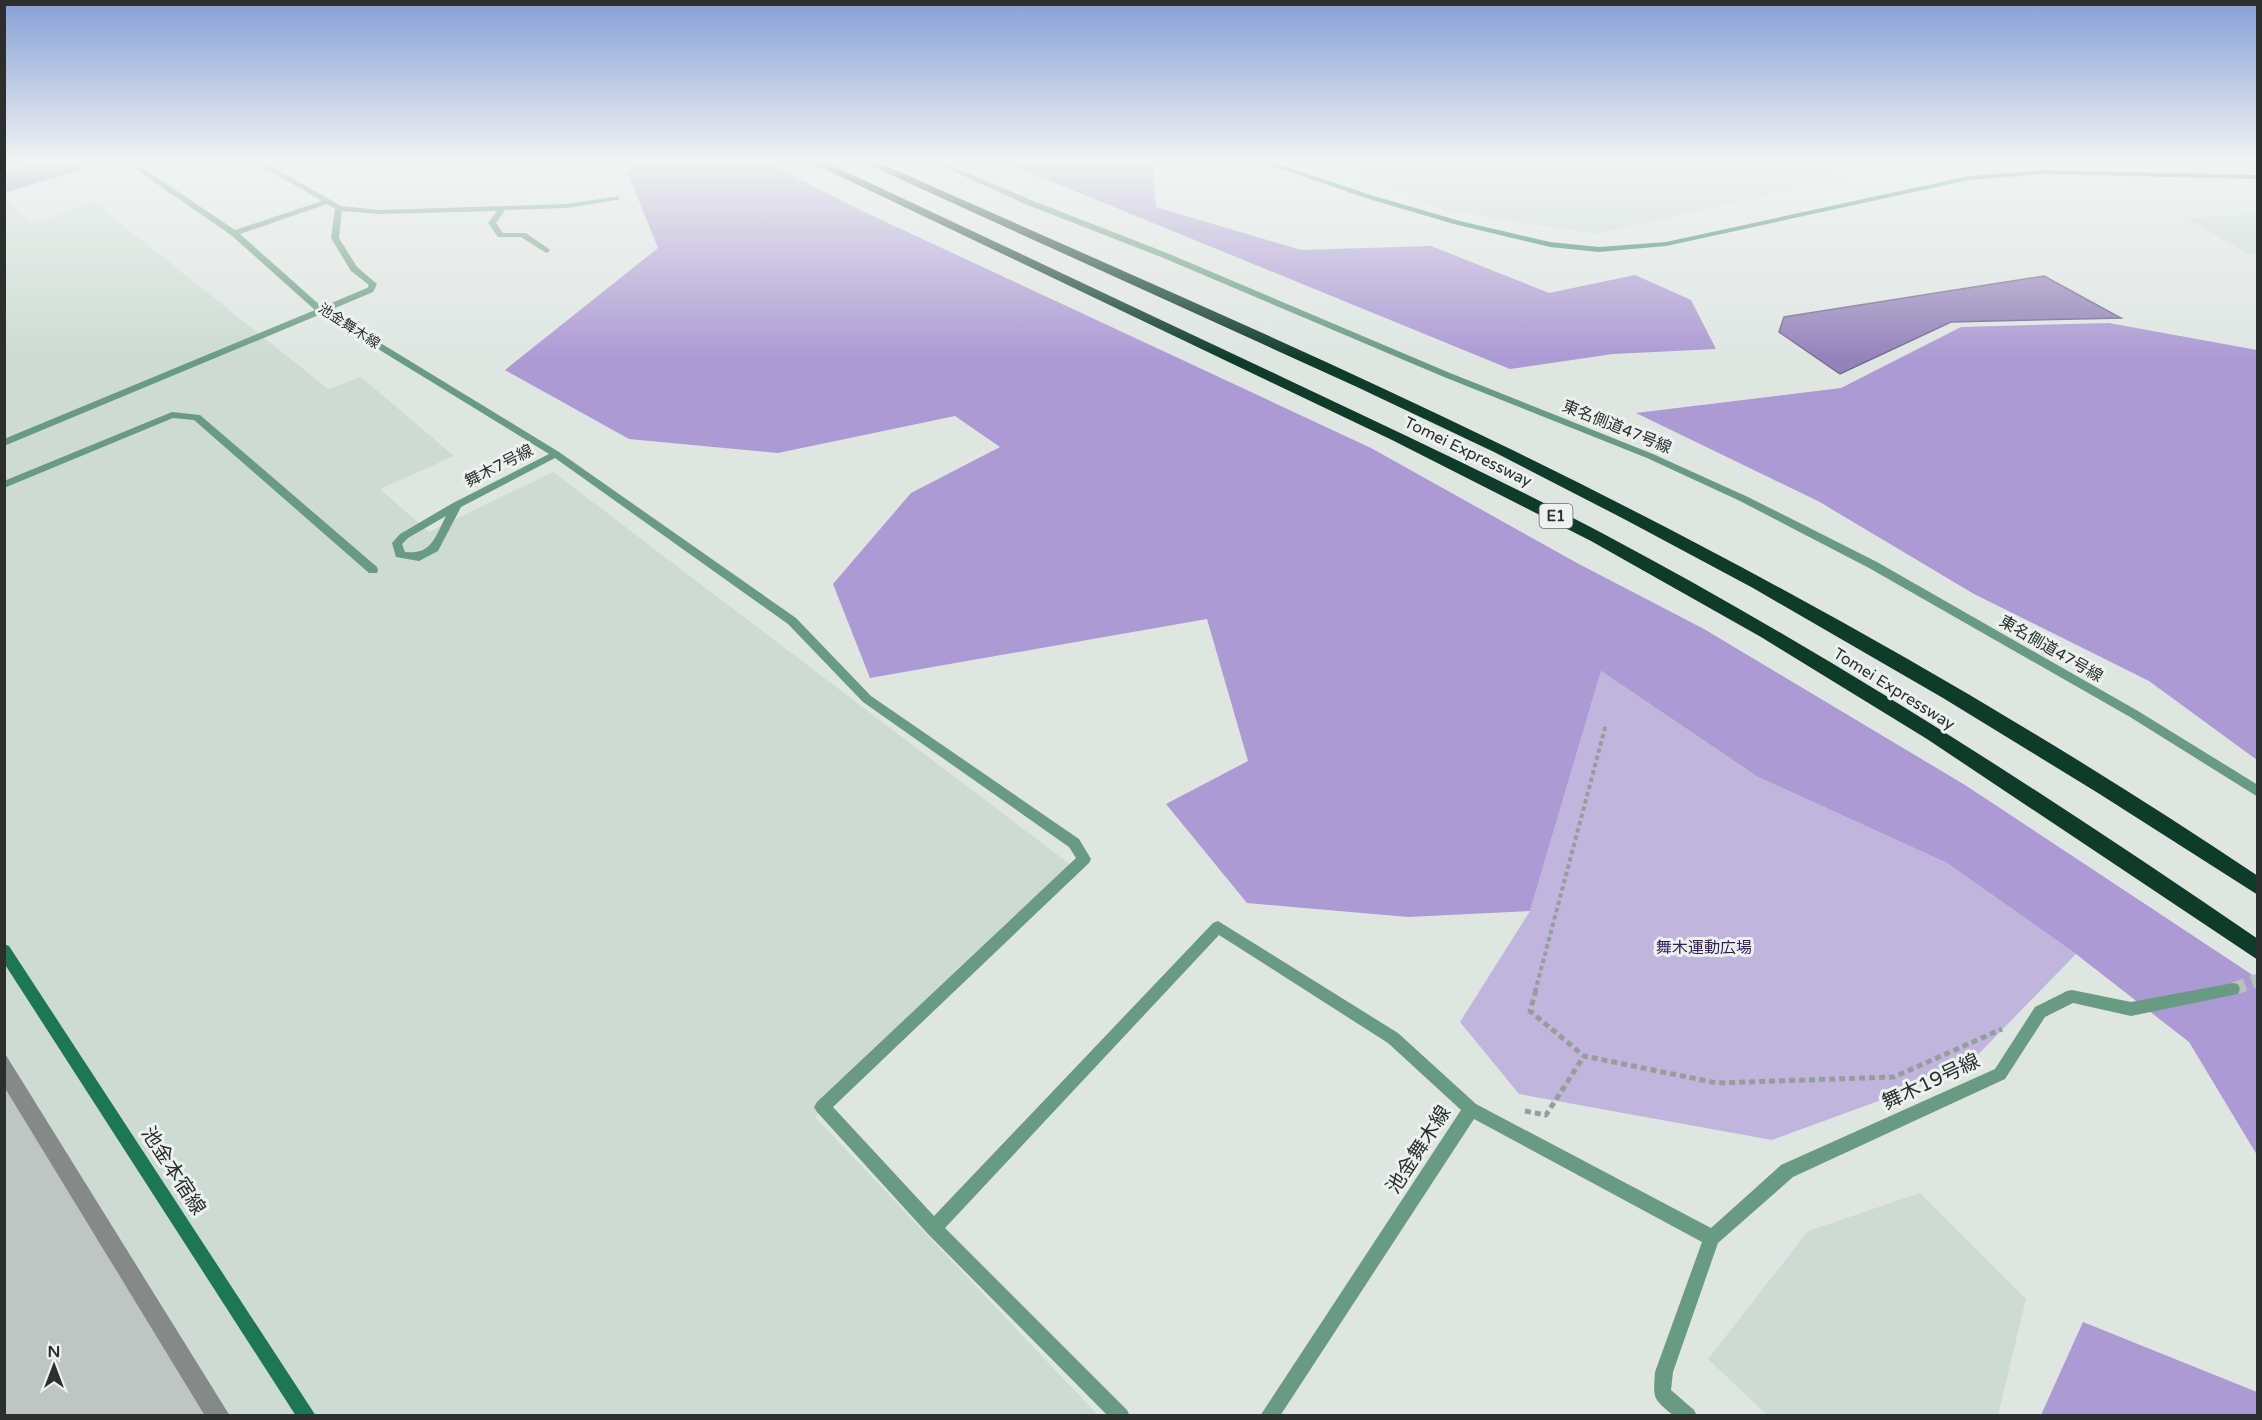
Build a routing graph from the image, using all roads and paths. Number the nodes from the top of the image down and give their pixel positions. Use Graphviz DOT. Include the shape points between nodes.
graph roads {
  1 [pos="224,226"];
  2 [pos="254,226"];
  3 [pos="337,226"];
  4 [pos="494,226"];
  5 [pos="952,226"];
  6 [pos="1012,226"];
  7 [pos="1090,226"];
  8 [pos="1471,226"];
  9 [pos="1748,226"];
  10 [pos="234,233"];
  11 [pos="546,251"];
  12 [pos="322,311"];
  13 [pos="4,442"];
  14 [pos="556,454"];
  15 [pos="4,485"];
  16 [pos="456,505"];
  17 [pos="373,570"];
  18 [pos="1606,724"];
  19 [pos="2258,792"];
  20 [pos="2258,886"];
  21 [pos="4,950"];
  22 [pos="2258,951"];
  23 [pos="2233,989"];
  24 [pos="2041,1011"];
  25 [pos="1584,1056"];
  26 [pos="1514,1108"];
  27 [pos="1471,1110"];
  28 [pos="934,1228"];
  29 [pos="1712,1238"];
  30 [pos="307,1416"];
  31 [pos="1121,1416"];
  32 [pos="1269,1416"];
  33 [pos="1688,1416"];
  1 -- 10 [label="street, 池金舞木線"];
  2 -- 10 [label="street"];
  3 -- 12 [label="street" via="335,238 354,269 373,284 370,290"];
  4 -- 11 [label="street" via="501,235 523,235"];
  5 -- 22 [label="highway, Tomei Expressway / E1" via="1482,477 1711,600 1890,706 2079,828"];
  6 -- 20 [label="highway, Tomei Expressway / E1" via="1423,413 1621,510 1821,618 2030,741"];
  7 -- 19 [label="street, 東名側道47号線" via="1650,456 1744,499 1873,565 2124,708"];
  8 -- 9 [label="street" via="1533,242 1587,249 1666,244"];
  10 -- 12 [label="street, 池金舞木線"];
  12 -- 13 [label="street"];
  12 -- 14 [label="street, 池金舞木線"];
  14 -- 16 [label="street, 舞木7号線"];
  14 -- 28 [label="street, 池金舞木線" via="792,621 867,699 1074,843 1084,859 822,1107"];
  15 -- 17 [label="street" via="172,415 196,417"];
  16 -- 16 [label="street, 舞木7号線" via="434,549 419,556 400,555 397,543 404,536"];
  18 -- 25 [label="path" via="1530,1011"];
  21 -- 30 [label="street, 池金本宿線"];
  23 -- 24 [label="street" via="2131,1010 2072,996"];
  24 -- 25 [label="path" via="1894,1077 1717,1083"];
  24 -- 29 [label="street, 舞木19号線" via="2000,1074 1787,1171"];
  25 -- 26 [label="path" via="1546,1115"];
  27 -- 28 [label="street, 池金舞木線" via="1394,1038 1218,927"];
  27 -- 29 [label="street"];
  27 -- 32 [label="street, 池金舞木線"];
  28 -- 31 [label="street"];
  29 -- 33 [label="street" via="1664,1372 1662,1394"];
}
